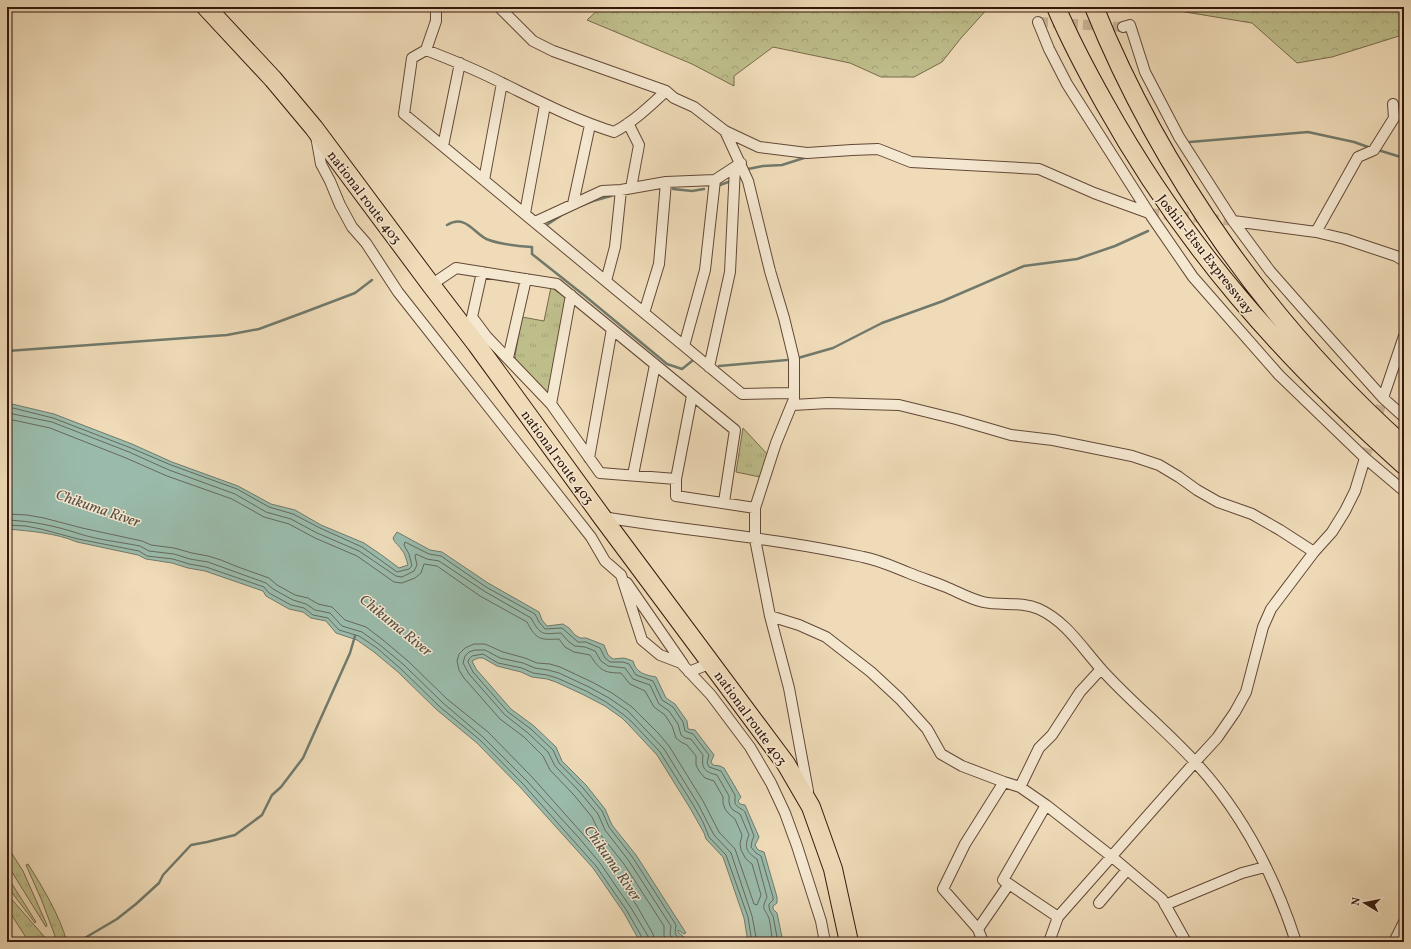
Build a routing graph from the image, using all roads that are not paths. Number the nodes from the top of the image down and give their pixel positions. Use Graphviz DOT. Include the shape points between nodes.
graph roads {
  1 [pos="206,7"];
  2 [pos="436,7"];
  3 [pos="499,7"];
  4 [pos="1056,7"];
  5 [pos="1094,7"];
  6 [pos="1038,22"];
  7 [pos="1123,27"];
  8 [pos="426,50"];
  9 [pos="460,63"];
  10 [pos="502,83"];
  11 [pos="666,91"];
  12 [pos="1393,104"];
  13 [pos="545,105"];
  14 [pos="628,123"];
  15 [pos="590,125"];
  16 [pos="314,128"];
  17 [pos="725,131"];
  18 [pos="443,146"];
  19 [pos="738,165"];
  20 [pos="484,180"];
  21 [pos="715,180"];
  22 [pos="666,182"];
  23 [pos="626,189"];
  24 [pos="573,204"];
  25 [pos="1149,213"];
  26 [pos="525,214"];
  27 [pos="1233,221"];
  28 [pos="535,222"];
  29 [pos="1316,232"];
  30 [pos="1404,261"];
  31 [pos="482,272"];
  32 [pos="526,279"];
  33 [pos="606,281"];
  34 [pos="431,286"];
  35 [pos="571,295"];
  36 [pos="644,313"];
  37 [pos="612,329"];
  38 [pos="1404,336"];
  39 [pos="684,346"];
  40 [pos="508,358"];
  41 [pos="655,365"];
  42 [pos="709,367"];
  43 [pos="793,393"];
  44 [pos="692,396"];
  45 [pos="1383,398"];
  46 [pos="552,404"];
  47 [pos="793,405"];
  48 [pos="1404,417"];
  49 [pos="1404,446"];
  50 [pos="589,458"];
  51 [pos="1365,458"];
  52 [pos="1404,465"];
  53 [pos="633,475"];
  54 [pos="676,479"];
  55 [pos="1404,491"];
  56 [pos="724,502"];
  57 [pos="755,508"];
  58 [pos="602,517"];
  59 [pos="755,539"];
  60 [pos="1314,552"];
  61 [pos="621,576"];
  62 [pos="770,616"];
  63 [pos="711,663"];
  64 [pos="1101,669"];
  65 [pos="687,670"];
  66 [pos="1195,762"];
  67 [pos="1004,782"];
  68 [pos="1020,787"];
  69 [pos="1046,805"];
  70 [pos="811,807"];
  71 [pos="1111,856"];
  72 [pos="1265,867"];
  73 [pos="1127,870"];
  74 [pos="1009,884"];
  75 [pos="1099,903"];
  76 [pos="1165,905"];
  77 [pos="1058,916"];
  78 [pos="1404,922"];
  79 [pos="978,929"];
  80 [pos="825,942"];
  81 [pos="849,942"];
  82 [pos="983,942"];
  83 [pos="1049,942"];
  84 [pos="1186,942"];
  85 [pos="1296,942"];
  86 [pos="1394,942"];
  1 -- 16 [label="highway, national route 403" via="273,79"];
  2 -- 8 [label="street" via="436,21"];
  3 -- 11 [label="street" via="533,40 553,52"];
  4 -- 52 [label="highway, Joshin-Etsu Expressway" via="1077,53 1119,130 1139,164 1185,230 1235,295 1290,356 1354,420"];
  5 -- 49 [label="highway, Joshin-Etsu Expressway" via="1115,57 1153,131 1220,238 1267,300 1320,362"];
  6 -- 25 [label="street" via="1067,84"];
  7 -- 27 [label="street" via="1130,25 1145,72 1179,137"];
  8 -- 9 [label="street"];
  8 -- 18 [label="street" via="412,58 404,114"];
  9 -- 10 [label="street"];
  9 -- 18 [label="street"];
  10 -- 13 [label="street"];
  10 -- 20 [label="street"];
  11 -- 14 [label="street"];
  11 -- 17 [label="street" via="674,98 694,107"];
  12 -- 29 [label="street" via="1394,118 1374,150 1358,157"];
  13 -- 15 [label="street"];
  13 -- 26 [label="street"];
  14 -- 15 [label="street" via="614,132"];
  14 -- 23 [label="street" via="639,145"];
  15 -- 24 [label="street"];
  16 -- 34 [label="highway, national route 403"];
  16 -- 61 [label="street" via="321,164 352,227 366,243 407,304 591,537 606,561"];
  17 -- 19 [label="street"];
  17 -- 25 [label="street" via="759,147 778,150 807,153 878,149 910,162 1039,169"];
  18 -- 20 [label="street"];
  19 -- 21 [label="street"];
  19 -- 42 [label="street" via="730,272"];
  19 -- 43 [label="street" via="748,181 794,358"];
  20 -- 26 [label="street"];
  21 -- 22 [label="street"];
  21 -- 39 [label="street" via="705,270"];
  22 -- 23 [label="street"];
  22 -- 36 [label="street" via="659,264"];
  23 -- 24 [label="street" via="602,191"];
  23 -- 33 [label="street"];
  24 -- 28 [label="street"];
  25 -- 51 [label="street" via="1193,277 1274,369"];
  26 -- 28 [label="street"];
  27 -- 29 [label="street"];
  27 -- 45 [label="street" via="1276,277"];
  28 -- 33 [label="street"];
  29 -- 30 [label="street" via="1345,239"];
  31 -- 32 [label="street"];
  31 -- 34 [label="street" via="456,268"];
  31 -- 40 [label="street" via="472,317"];
  32 -- 35 [label="street" via="557,284"];
  32 -- 40 [label="street"];
  33 -- 36 [label="street"];
  34 -- 58 [label="highway, national route 403"];
  35 -- 37 [label="street"];
  35 -- 46 [label="street"];
  36 -- 39 [label="street"];
  37 -- 41 [label="street"];
  37 -- 50 [label="street"];
  38 -- 45 [label="street"];
  39 -- 42 [label="street"];
  40 -- 46 [label="street"];
  41 -- 44 [label="street"];
  41 -- 53 [label="street"];
  42 -- 43 [label="street" via="742,394"];
  43 -- 47 [label="street"];
  44 -- 54 [label="street"];
  44 -- 56 [label="street" via="735,430"];
  45 -- 48 [label="street"];
  46 -- 50 [label="street"];
  47 -- 57 [label="street" via="776,443"];
  47 -- 60 [label="street" via="900,405 1011,435 1053,440 1132,456 1159,465 1180,476 1218,502 1252,514"];
  50 -- 53 [label="street" via="600,473"];
  51 -- 55 [label="street"];
  51 -- 60 [label="street" via="1345,511 1332,532"];
  53 -- 54 [label="street"];
  54 -- 56 [label="street" via="676,496"];
  56 -- 57 [label="street"];
  57 -- 59 [label="street"];
  58 -- 59 [label="street"];
  58 -- 63 [label="highway, national route 403"];
  59 -- 62 [label="street"];
  59 -- 64 [label="street" via="866,557 983,602 1018,604 1037,609 1056,618"];
  60 -- 66 [label="street" via="1271,609 1263,627 1246,692 1235,712 1217,738"];
  61 -- 65 [label="street"];
  61 -- 65 [label="street" via="642,640 660,654 681,663"];
  62 -- 67 [label="street" via="826,637 871,672 900,699 927,729 941,754 962,766"];
  62 -- 70 [label="street" via="789,688"];
  63 -- 65 [label="street"];
  63 -- 70 [label="highway, national route 403" via="786,764"];
  64 -- 66 [label="street"];
  64 -- 68 [label="street" via="1080,692 1052,735 1039,748"];
  65 -- 80 [label="street" via="712,695 750,747 771,783 797,846 821,921"];
  66 -- 71 [label="street"];
  66 -- 72 [label="street" via="1248,833"];
  67 -- 68 [label="street"];
  67 -- 79 [label="street" via="965,844 943,889"];
  68 -- 69 [label="street"];
  69 -- 71 [label="street"];
  69 -- 74 [label="street" via="1003,880"];
  70 -- 81 [label="highway, national route 403" via="833,869"];
  71 -- 73 [label="street"];
  71 -- 77 [label="street"];
  72 -- 76 [label="street" via="1242,873"];
  72 -- 85 [label="street"];
  73 -- 75 [label="street"];
  73 -- 76 [label="street" via="1162,899"];
  74 -- 77 [label="street"];
  74 -- 79 [label="street"];
  76 -- 84 [label="street"];
  77 -- 83 [label="street"];
  78 -- 86 [label="street"];
  79 -- 82 [label="street"];
}
